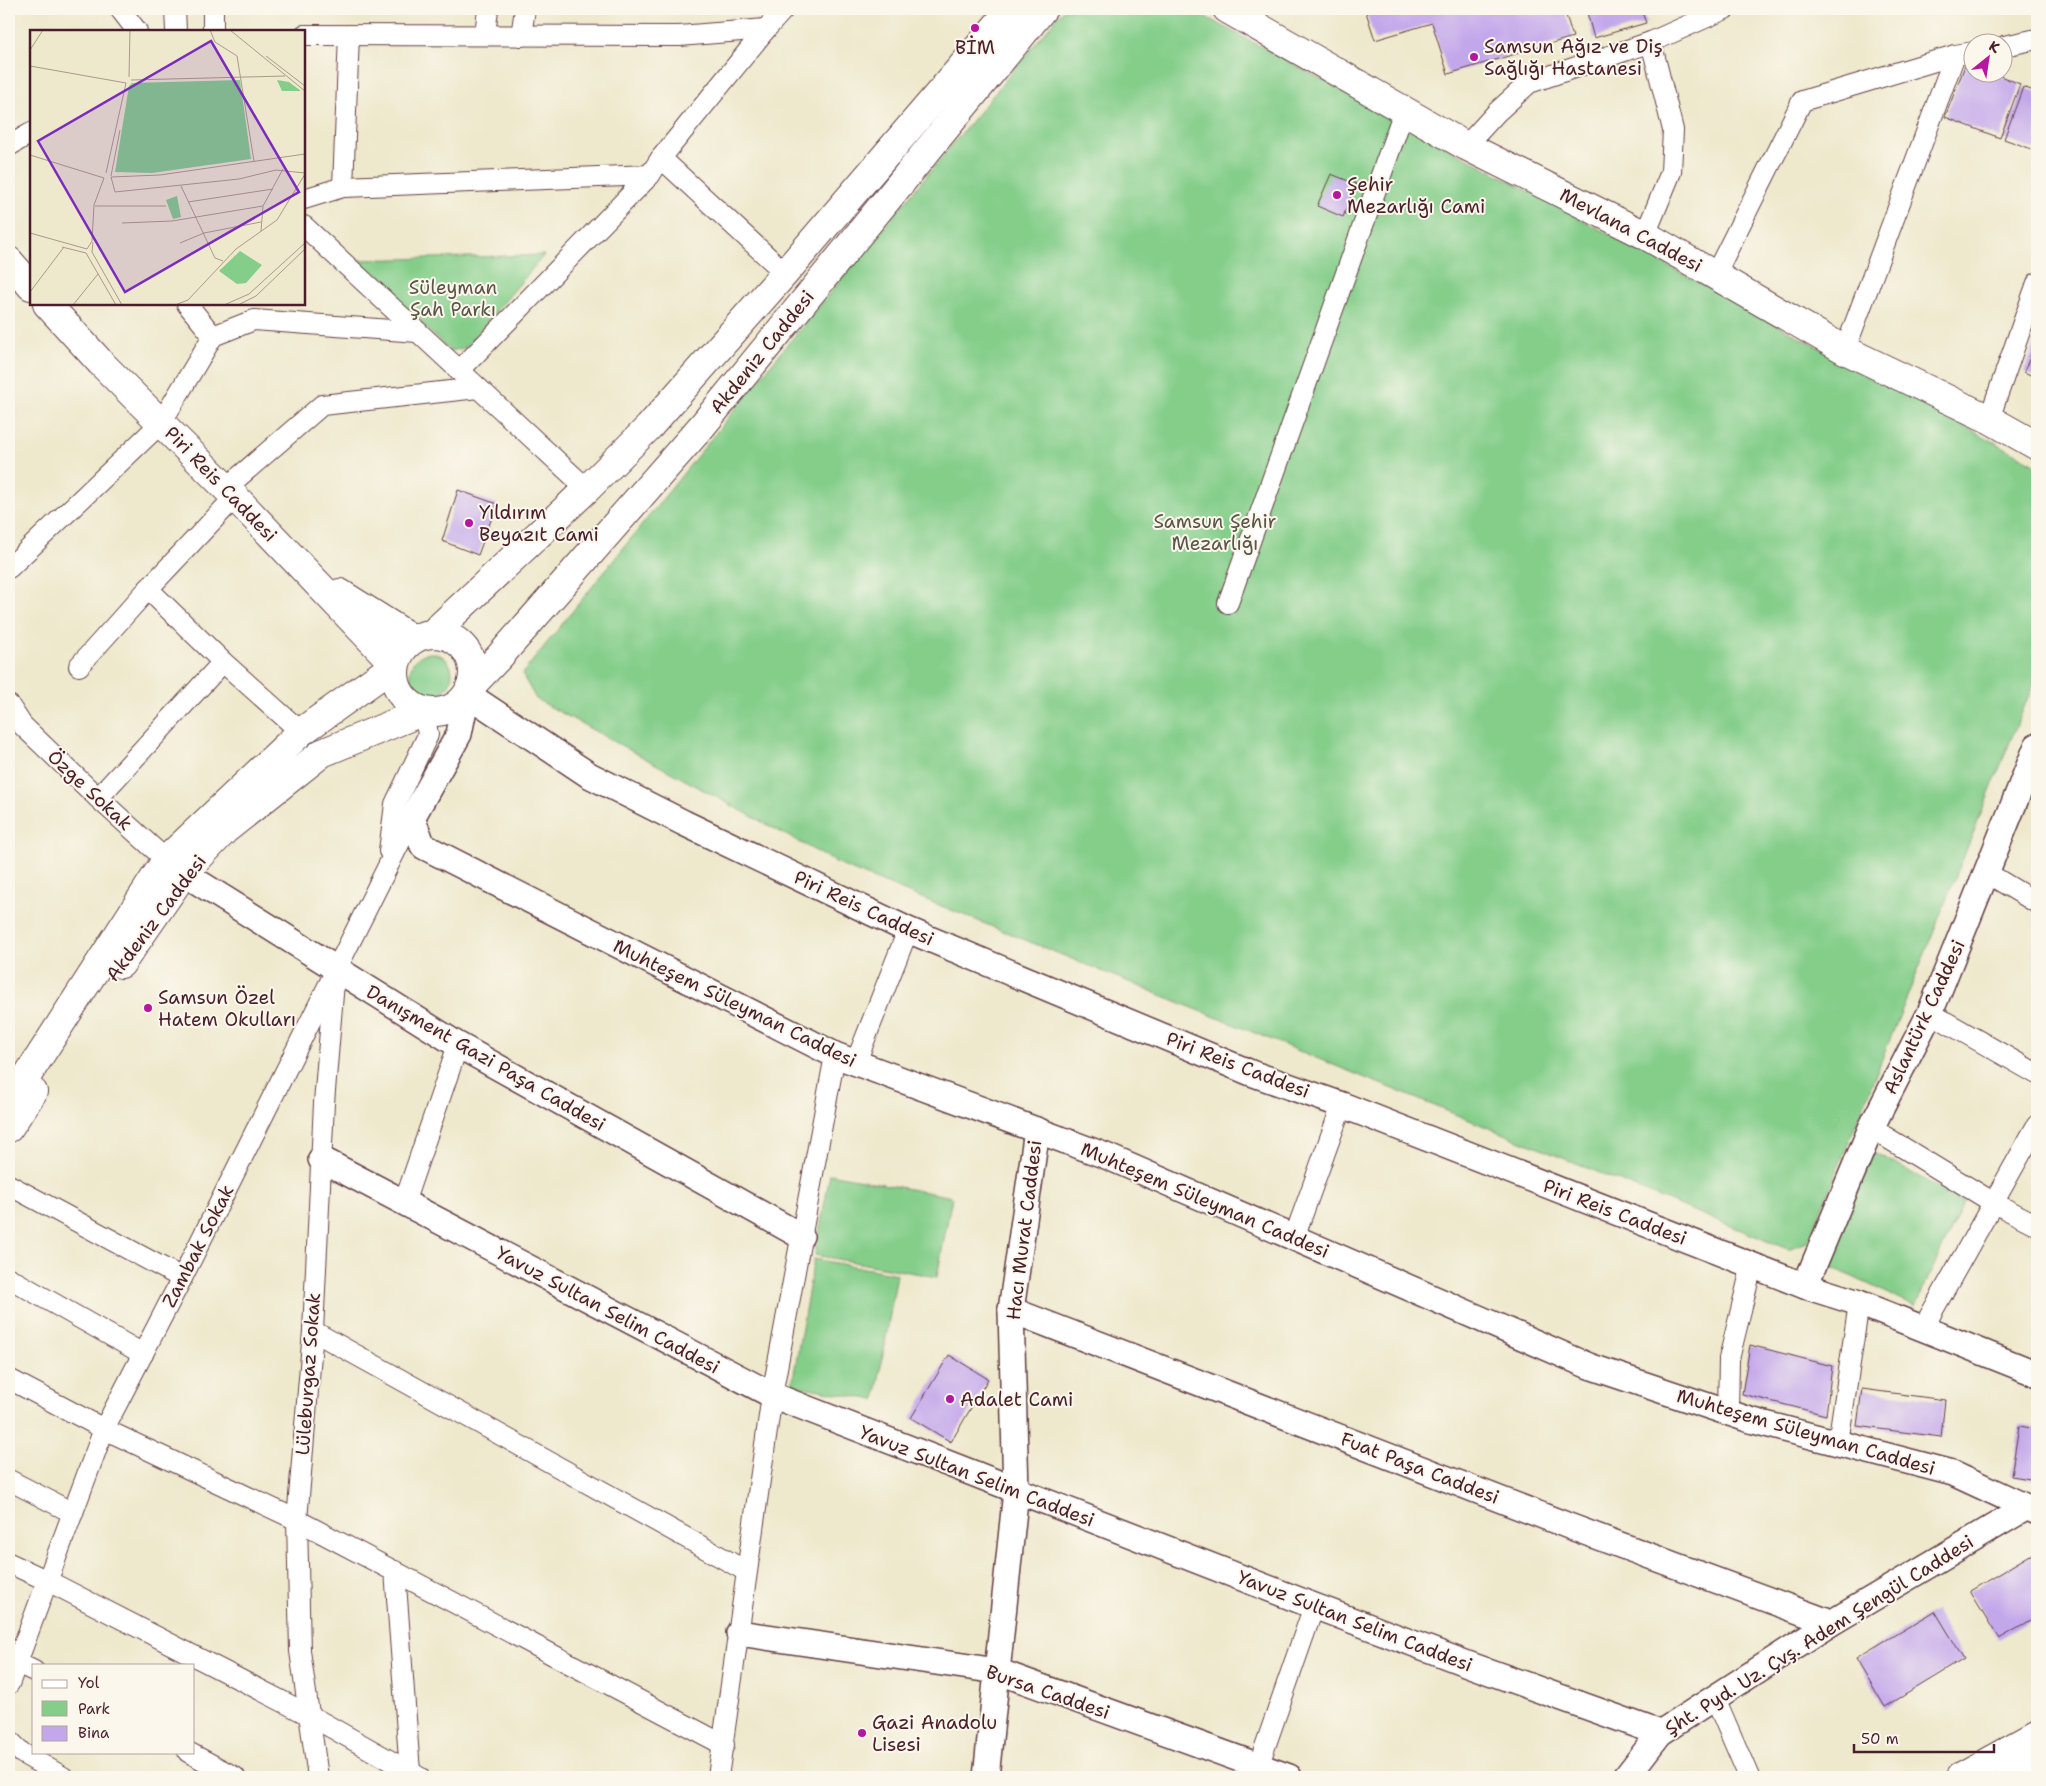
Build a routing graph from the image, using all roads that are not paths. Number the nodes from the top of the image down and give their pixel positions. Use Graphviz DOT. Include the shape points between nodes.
graph roads {
  1 [pos="120,9"];
  2 [pos="175,9"];
  3 [pos="213,9"];
  4 [pos="488,9"];
  5 [pos="525,9"];
  6 [pos="784,9"];
  7 [pos="1011,9"];
  8 [pos="1043,9"];
  9 [pos="1227,9"];
  10 [pos="1725,9"];
  11 [pos="766,29"];
  12 [pos="136,30"];
  13 [pos="176,30"];
  14 [pos="213,30"];
  15 [pos="305,35"];
  16 [pos="349,35"];
  17 [pos="485,35"];
  18 [pos="520,36"];
  19 [pos="2037,39"];
  20 [pos="1652,42"];
  21 [pos="2014,44"];
  22 [pos="1964,54"];
  23 [pos="1404,111"];
  24 [pos="30,134"];
  25 [pos="9,146"];
  26 [pos="1466,146"];
  27 [pos="661,158"];
  28 [pos="650,175"];
  29 [pos="343,187"];
  30 [pos="305,199"];
  31 [pos="305,227"];
  32 [pos="1645,235"];
  33 [pos="9,261"];
  34 [pos="785,273"];
  35 [pos="1716,276"];
  36 [pos="2037,283"];
  37 [pos="30,285"];
  38 [pos="48,305"];
  39 [pos="188,305"];
  40 [pos="418,332"];
  41 [pos="213,336"];
  42 [pos="1845,350"];
  43 [pos="459,371"];
  44 [pos="478,388"];
  45 [pos="1989,419"];
  46 [pos="161,423"];
  47 [pos="2037,446"];
  48 [pos="587,489"];
  49 [pos="230,492"];
  50 [pos="9,568"];
  51 [pos="307,572"];
  52 [pos="148,589"];
  53 [pos="1228,603"];
  54 [pos="423,636"];
  55 [pos="223,662"];
  56 [pos="395,665"];
  57 [pos="79,666"];
  58 [pos="469,690"];
  59 [pos="9,705"];
  60 [pos="424,711"];
  61 [pos="301,732"];
  62 [pos="2037,746"];
  63 [pos="98,798"];
  64 [pos="412,818"];
  65 [pos="387,866"];
  66 [pos="175,868"];
  67 [pos="1987,873"];
  68 [pos="2037,903"];
  69 [pos="908,930"];
  70 [pos="335,970"];
  71 [pos="1930,1013"];
  72 [pos="458,1045"];
  73 [pos="845,1058"];
  74 [pos="2037,1074"];
  75 [pos="9,1104"];
  76 [pos="1342,1105"];
  77 [pos="2037,1125"];
  78 [pos="9,1128"];
  79 [pos="1871,1128"];
  80 [pos="1037,1130"];
  81 [pos="321,1159"];
  82 [pos="9,1185"];
  83 [pos="404,1203"];
  84 [pos="1994,1203"];
  85 [pos="2037,1225"];
  86 [pos="801,1236"];
  87 [pos="1294,1238"];
  88 [pos="1752,1265"];
  89 [pos="9,1278"];
  90 [pos="182,1278"];
  91 [pos="1806,1286"];
  92 [pos="1859,1303"];
  93 [pos="1011,1310"];
  94 [pos="1923,1328"];
  95 [pos="313,1331"];
  96 [pos="143,1354"];
  97 [pos="2037,1374"];
  98 [pos="9,1379"];
  99 [pos="772,1395"];
  100 [pos="1728,1413"];
  101 [pos="104,1429"];
  102 [pos="1838,1443"];
  103 [pos="9,1480"];
  104 [pos="1016,1491"];
  105 [pos="2032,1510"];
  106 [pos="73,1513"];
  107 [pos="297,1520"];
  108 [pos="9,1563"];
  109 [pos="746,1570"];
  110 [pos="395,1571"];
  111 [pos="48,1581"];
  112 [pos="1314,1606"];
  113 [pos="1831,1623"];
  114 [pos="739,1633"];
  115 [pos="20,1665"];
  116 [pos="997,1671"];
  117 [pos="9,1684"];
  118 [pos="1715,1698"];
  119 [pos="309,1715"];
  120 [pos="1660,1733"];
  121 [pos="2037,1735"];
  122 [pos="9,1740"];
  123 [pos="724,1745"];
  124 [pos="192,1754"];
  125 [pos="2037,1761"];
  126 [pos="1258,1768"];
  127 [pos="414,1775"];
  128 [pos="63,1777"];
  129 [pos="235,1777"];
  130 [pos="318,1777"];
  131 [pos="718,1777"];
  132 [pos="986,1777"];
  133 [pos="1289,1777"];
  134 [pos="1626,1777"];
  135 [pos="1749,1777"];
  136 [pos="1961,1777"];
  137 [pos="2010,1777"];
  1 -- 12 [label="street"];
  2 -- 13 [label="street"];
  3 -- 14 [label="street"];
  4 -- 17 [label="street"];
  5 -- 18 [label="street"];
  6 -- 11 [label="street"];
  7 -- 34 [label="main road, Akdeniz Caddesi"];
  8 -- 58 [label="main road, Akdeniz Caddesi" via="702,426"];
  9 -- 23 [label="main road, Mevlana Caddesi"];
  10 -- 20 [label="street"];
  11 -- 18 [label="street" via="679,36"];
  11 -- 27 [label="street"];
  15 -- 16 [label="street"];
  16 -- 17 [label="street"];
  16 -- 29 [label="street"];
  17 -- 18 [label="street"];
  19 -- 21 [label="street"];
  20 -- 26 [label="street" via="1529,83"];
  20 -- 32 [label="street" via="1673,130 1671,172"];
  22 -- 35 [label="street" via="1802,101"];
  22 -- 42 [label="street"];
  23 -- 26 [label="main road, Mevlana Caddesi"];
  23 -- 53 [label="street"];
  24 -- 25 [label="street"];
  26 -- 32 [label="main road, Mevlana Caddesi"];
  27 -- 28 [label="street"];
  27 -- 34 [label="street"];
  28 -- 29 [label="street"];
  28 -- 43 [label="street"];
  29 -- 30 [label="street"];
  31 -- 40 [label="street"];
  32 -- 35 [label="main road, Mevlana Caddesi"];
  33 -- 37 [label="main road"];
  34 -- 48 [label="main road, Akdeniz Caddesi" via="649,427"];
  35 -- 42 [label="main road, Mevlana Caddesi"];
  36 -- 45 [label="street"];
  38 -- 46 [label="main road, Piri Reis Caddesi"];
  39 -- 41 [label="street"];
  40 -- 41 [label="street" via="254,320"];
  40 -- 43 [label="street"];
  41 -- 46 [label="street"];
  42 -- 45 [label="main road, Mevlana Caddesi"];
  43 -- 44 [label="street"];
  44 -- 48 [label="street"];
  44 -- 49 [label="street" via="322,405"];
  45 -- 47 [label="main road, Mevlana Caddesi"];
  46 -- 49 [label="main road, Piri Reis Caddesi"];
  46 -- 50 [label="street"];
  48 -- 54 [label="main road, Akdeniz Caddesi"];
  49 -- 51 [label="main road, Piri Reis Caddesi"];
  49 -- 52 [label="street"];
  51 -- 54 [label="main road"];
  51 -- 56 [label="main road, Piri Reis Caddesi"];
  52 -- 55 [label="street"];
  52 -- 57 [label="street"];
  54 -- 56 [label="main road" via="403,648"];
  54 -- 58 [label="main road" via="440,634 453,638 464,647 473,670"];
  55 -- 61 [label="street"];
  55 -- 63 [label="street"];
  56 -- 60 [label="main road" via="396,686 403,698"];
  56 -- 61 [label="main road, Akdeniz Caddesi"];
  58 -- 60 [label="main road" via="449,710"];
  58 -- 64 [label="street" via="459,734"];
  58 -- 69 [label="street, Piri Reis Caddesi" via="589,775"];
  59 -- 63 [label="street, Özge Sokak" via="22,725"];
  60 -- 65 [label="street" via="428,735 395,804"];
  60 -- 66 [label="main road, Akdeniz Caddesi" via="322,753"];
  61 -- 66 [label="main road, Akdeniz Caddesi"];
  62 -- 67 [label="street, Aslantürk Caddesi"];
  63 -- 66 [label="street, Özge Sokak"];
  64 -- 65 [label="street, Zambak Sokak"];
  64 -- 73 [label="street, Muhteşem Süleyman Caddesi" via="423,846"];
  65 -- 70 [label="street, Zambak Sokak"];
  66 -- 70 [label="street, Danışment Gazi Paşa Caddesi"];
  66 -- 75 [label="main road, Akdeniz Caddesi"];
  66 -- 78 [label="main road, Akdeniz Caddesi"];
  67 -- 68 [label="street"];
  67 -- 71 [label="street, Aslantürk Caddesi"];
  69 -- 73 [label="street"];
  69 -- 76 [label="street, Piri Reis Caddesi" via="1251,1073"];
  70 -- 72 [label="street, Danışment Gazi Paşa Caddesi"];
  70 -- 81 [label="street, Lüleburgaz Sokak"];
  70 -- 90 [label="street, Zambak Sokak"];
  71 -- 74 [label="street"];
  71 -- 79 [label="street, Aslantürk Caddesi"];
  72 -- 83 [label="street"];
  72 -- 86 [label="street, Danışment Gazi Paşa Caddesi"];
  73 -- 80 [label="street, Muhteşem Süleyman Caddesi"];
  73 -- 86 [label="street"];
  76 -- 87 [label="street"];
  76 -- 88 [label="street, Piri Reis Caddesi"];
  77 -- 84 [label="street"];
  79 -- 84 [label="street"];
  79 -- 91 [label="street, Aslantürk Caddesi"];
  80 -- 87 [label="street, Muhteşem Süleyman Caddesi" via="1106,1156"];
  80 -- 93 [label="street, Hacı Murat Caddesi"];
  81 -- 83 [label="street, Yavuz Sultan Selim Caddesi"];
  81 -- 95 [label="street, Lüleburgaz Sokak"];
  82 -- 90 [label="street"];
  83 -- 99 [label="street, Yavuz Sultan Selim Caddesi"];
  84 -- 85 [label="street"];
  84 -- 94 [label="street"];
  86 -- 99 [label="street"];
  87 -- 100 [label="street, Muhteşem Süleyman Caddesi" via="1589,1366"];
  88 -- 91 [label="street, Piri Reis Caddesi"];
  88 -- 100 [label="street" via="1729,1359"];
  89 -- 96 [label="street"];
  90 -- 96 [label="street, Zambak Sokak"];
  91 -- 92 [label="street, Piri Reis Caddesi"];
  92 -- 94 [label="street, Piri Reis Caddesi"];
  92 -- 102 [label="street"];
  93 -- 104 [label="street, Hacı Murat Caddesi"];
  93 -- 113 [label="street, Fuat Paşa Caddesi" via="1564,1524"];
  94 -- 97 [label="street, Piri Reis Caddesi"];
  95 -- 107 [label="street, Lüleburgaz Sokak"];
  95 -- 109 [label="street"];
  96 -- 101 [label="street, Zambak Sokak"];
  98 -- 101 [label="street"];
  99 -- 104 [label="street, Yavuz Sultan Selim Caddesi"];
  99 -- 109 [label="street"];
  100 -- 102 [label="street, Muhteşem Süleyman Caddesi"];
  101 -- 106 [label="street, Zambak Sokak"];
  101 -- 107 [label="street"];
  102 -- 105 [label="street, Muhteşem Süleyman Caddesi" via="1953,1473"];
  103 -- 106 [label="street"];
  104 -- 112 [label="street, Yavuz Sultan Selim Caddesi"];
  104 -- 116 [label="street, Hacı Murat Caddesi"];
  105 -- 113 [label="street, Şht. Pyd. Uz. Çvş. Adem Şengül Caddesi"];
  106 -- 111 [label="street, Zambak Sokak"];
  107 -- 110 [label="street"];
  107 -- 119 [label="street, Lüleburgaz Sokak" via="300,1651"];
  108 -- 111 [label="street"];
  109 -- 114 [label="street"];
  110 -- 123 [label="street"];
  110 -- 127 [label="street"];
  111 -- 115 [label="street, Zambak Sokak"];
  111 -- 119 [label="street"];
  112 -- 120 [label="street, Yavuz Sultan Selim Caddesi"];
  112 -- 126 [label="street"];
  113 -- 118 [label="street, Şht. Pyd. Uz. Çvş. Adem Şengül Caddesi"];
  114 -- 116 [label="street, Bursa Caddesi"];
  114 -- 123 [label="street"];
  115 -- 117 [label="street, Zambak Sokak"];
  116 -- 126 [label="street, Bursa Caddesi"];
  116 -- 132 [label="street, Hacı Murat Caddesi"];
  118 -- 120 [label="street, Şht. Pyd. Uz. Çvş. Adem Şengül Caddesi"];
  118 -- 135 [label="street"];
  119 -- 127 [label="street"];
  119 -- 130 [label="street, Lüleburgaz Sokak"];
  120 -- 134 [label="street, Şht. Pyd. Uz. Çvş. Adem Şengül Caddesi"];
  121 -- 136 [label="main road"];
  122 -- 128 [label="street" via="22,1753"];
  123 -- 131 [label="street"];
  124 -- 129 [label="street"];
  125 -- 137 [label="main road"];
  126 -- 133 [label="street, Bursa Caddesi"];
}
